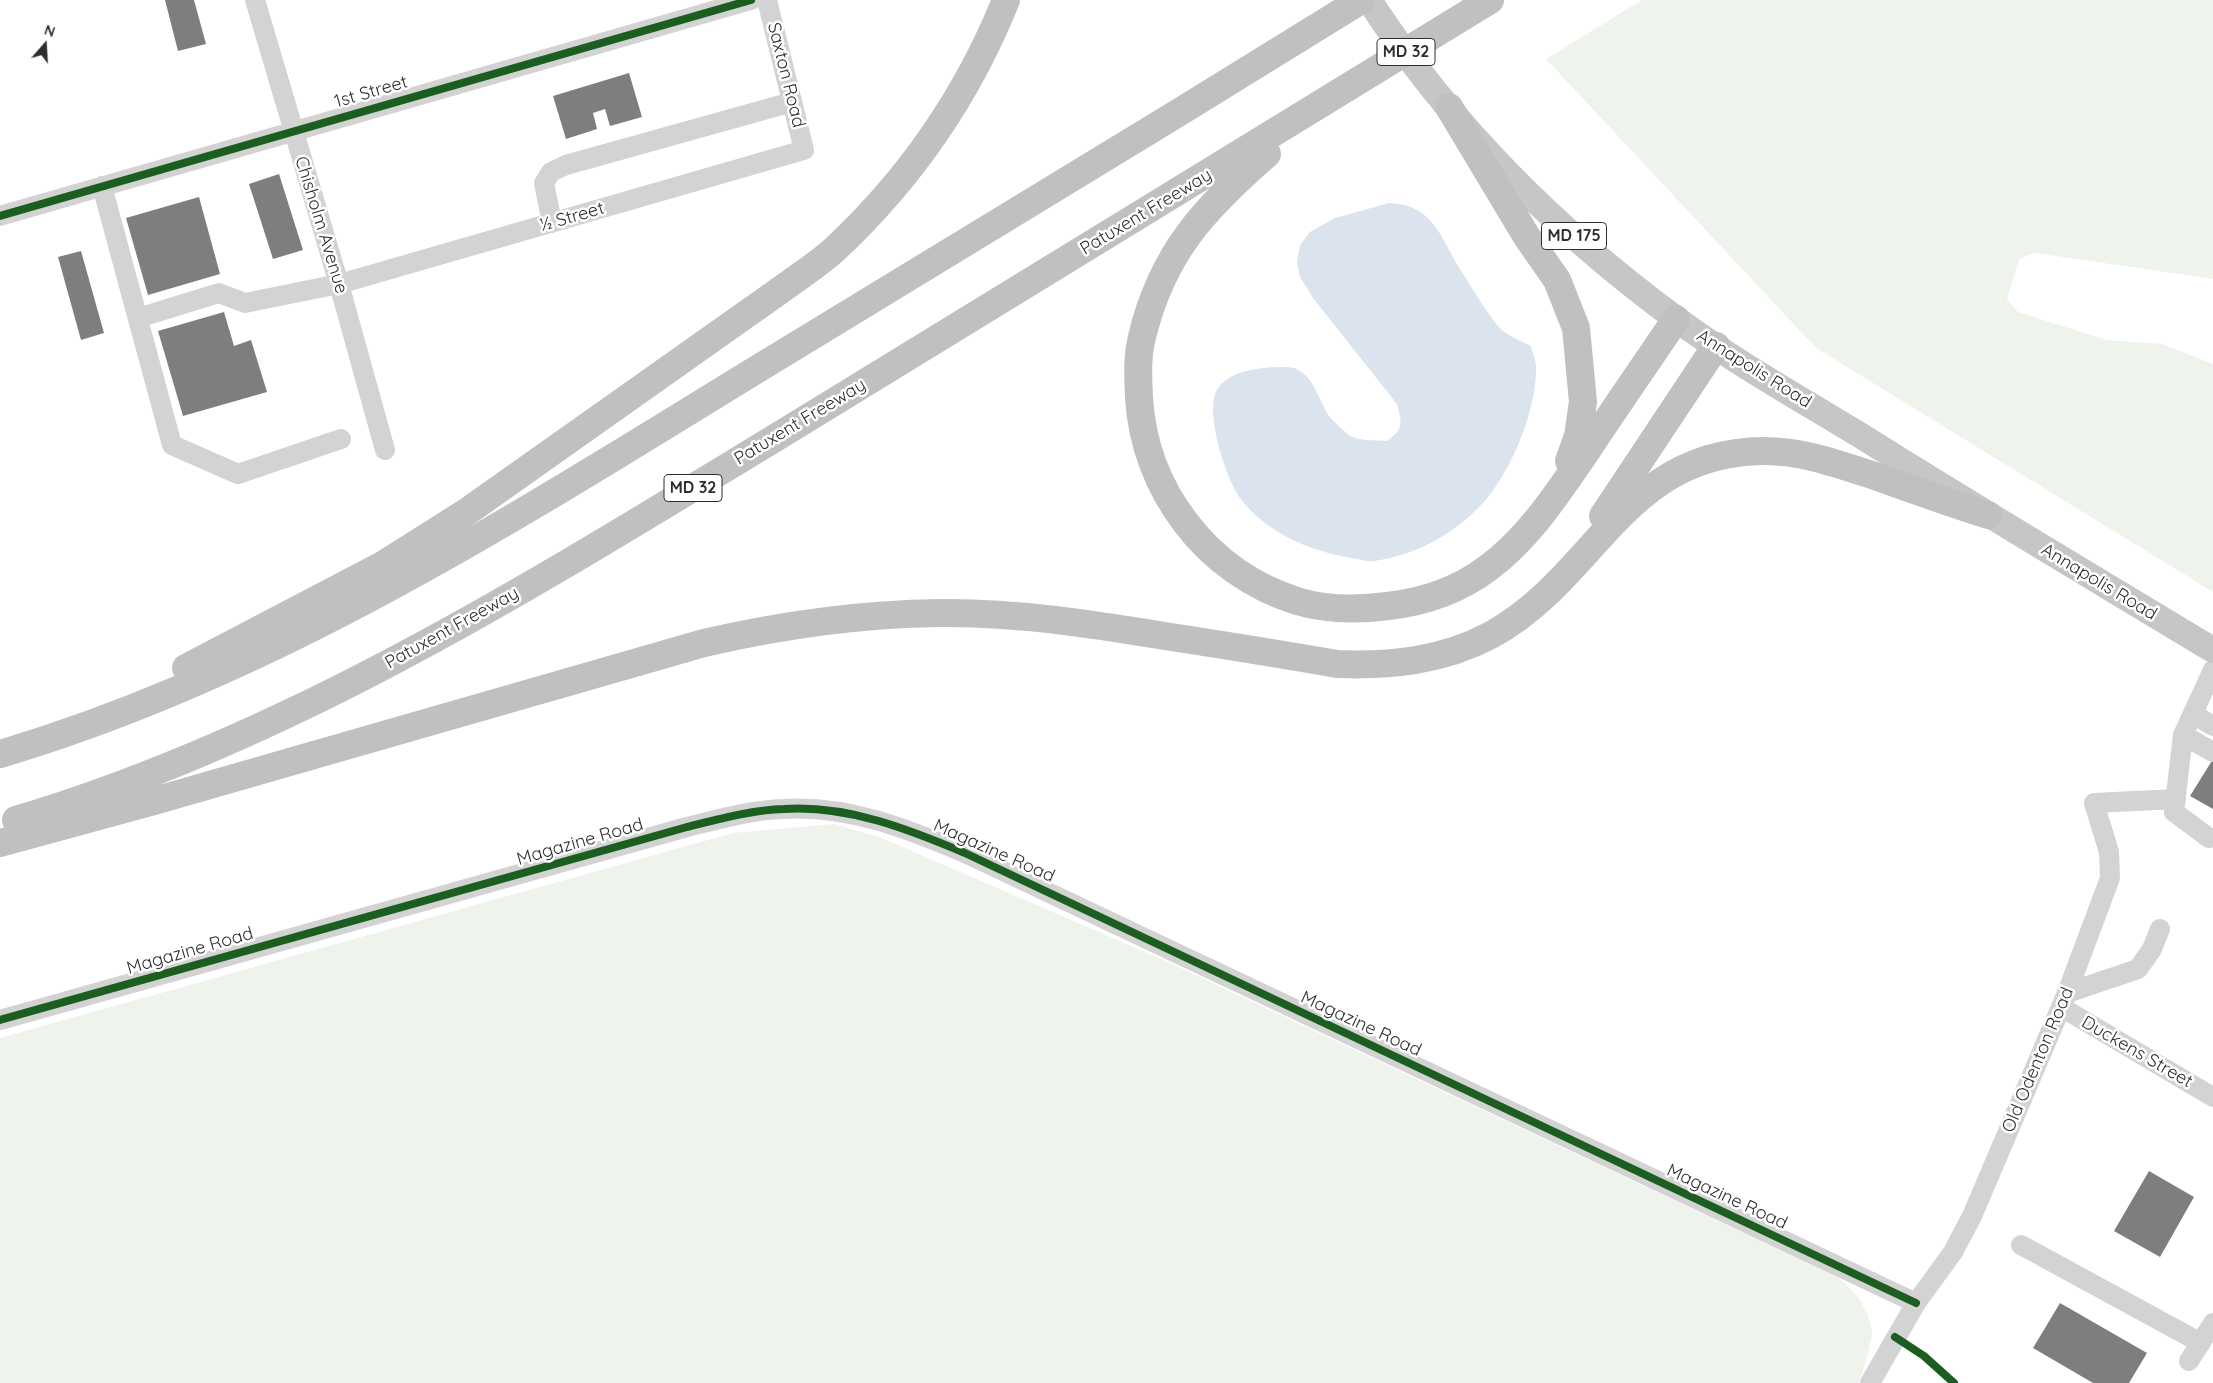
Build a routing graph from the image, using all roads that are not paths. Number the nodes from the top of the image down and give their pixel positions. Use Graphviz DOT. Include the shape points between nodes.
graph roads {
  1 [pos="255,0"];
  2 [pos="751,0"];
  3 [pos="767,0"];
  4 [pos="1006,0"];
  5 [pos="1361,0"];
  6 [pos="1370,0"];
  7 [pos="1490,0"];
  8 [pos="1328,100"];
  9 [pos="792,102"];
  10 [pos="1449,107"];
  11 [pos="292,130"];
  12 [pos="804,150"];
  13 [pos="102,186"];
  14 [pos="0,216"];
  15 [pos="552,223"];
  16 [pos="339,284"];
  17 [pos="138,318"];
  18 [pos="1676,319"];
  19 [pos="1716,346"];
  20 [pos="341,440"];
  21 [pos="386,450"];
  22 [pos="1555,497"];
  23 [pos="1988,515"];
  24 [pos="1557,584"];
  25 [pos="2213,650"];
  26 [pos="2213,670"];
  27 [pos="2207,700"];
  28 [pos="2193,714"];
  29 [pos="2213,726"];
  30 [pos="2183,735"];
  31 [pos="45,740"];
  32 [pos="2213,752"];
  33 [pos="0,754"];
  34 [pos="2176,800"];
  35 [pos="0,824"];
  36 [pos="2209,838"];
  37 [pos="0,842"];
  38 [pos="2160,929"];
  39 [pos="2064,1000"];
  40 [pos="0,1020"];
  41 [pos="2213,1097"];
  42 [pos="2021,1244"];
  43 [pos="1916,1303"];
  44 [pos="2213,1323"];
  45 [pos="2201,1343"];
  46 [pos="2189,1361"];
  47 [pos="1870,1383"];
  1 -- 11 [label="street, Chisholm Avenue"];
  2 -- 11 [label="street, 1st Street"];
  3 -- 9 [label="street, Saxton Road"];
  4 -- 31 [label="highway" via="970,79 914,164 874,210 804,273 468,511 381,566"];
  5 -- 31 [label="highway" via="564,487 402,580 291,640 198,682"];
  6 -- 10 [label="main road, Annapolis Road / MD 175" via="1392,36"];
  7 -- 8 [label="highway, Patuxent Freeway / MD 32"];
  8 -- 22 [label="highway" via="1207,210 1183,239 1153,300 1141,340 1140,416 1161,485 1181,520 1236,573 1264,588 1298,602 1356,609 1428,598 1455,588 1487,570 1516,544"];
  8 -- 35 [label="highway, Patuxent Freeway / MD 32" via="596,547 419,648 228,741 155,772 63,806"];
  9 -- 12 [label="street, Saxton Road"];
  9 -- 15 [label="street" via="566,165 551,172 544,183"];
  10 -- 18 [label="main road, Annapolis Road / MD 175" via="1513,178 1571,234"];
  10 -- 22 [label="highway" via="1527,238 1557,280 1576,328 1583,402 1578,436"];
  11 -- 13 [label="street, 1st Street"];
  11 -- 16 [label="street, Chisholm Avenue"];
  12 -- 15 [label="street, ½ Street"];
  13 -- 14 [label="street, 1st Street"];
  13 -- 17 [label="street"];
  15 -- 16 [label="street, ½ Street"];
  16 -- 17 [label="street, ½ Street" via="245,303 219,292"];
  16 -- 21 [label="street, Chisholm Avenue"];
  17 -- 20 [label="street" via="172,445 238,474"];
  18 -- 19 [label="main road, Annapolis Road / MD 175"];
  18 -- 22 [label="highway"];
  19 -- 23 [label="main road, Annapolis Road / MD 175"];
  19 -- 24 [label="highway"];
  23 -- 24 [label="highway" via="1803,454 1728,453 1672,474 1641,495"];
  23 -- 25 [label="main road, Annapolis Road / MD 175"];
  24 -- 37 [label="highway" via="1525,612 1490,635 1448,653 1374,666 1337,664 1086,623 1020,617 941,613 889,615 764,629 667,653 154,801"];
  26 -- 27 [label="street"];
  27 -- 28 [label="street"];
  28 -- 29 [label="street"];
  28 -- 30 [label="street"];
  30 -- 32 [label="street"];
  30 -- 34 [label="street"];
  31 -- 33 [label="highway"];
  34 -- 36 [label="street" via="2174,812"];
  34 -- 39 [label="street, Old Odenton Road" via="2094,803 2109,852 2110,878"];
  38 -- 39 [label="street" via="2152,949 2138,969"];
  39 -- 41 [label="street, Duckens Street"];
  39 -- 43 [label="street, Old Odenton Road" via="1972,1216 1953,1252"];
  40 -- 43 [label="street, Magazine Road" via="696,825 785,808 842,813 909,830 965,853"];
  42 -- 45 [label="street"];
  43 -- 47 [label="street, Old Odenton Road"];
  44 -- 45 [label="street"];
  45 -- 46 [label="street"];
}
